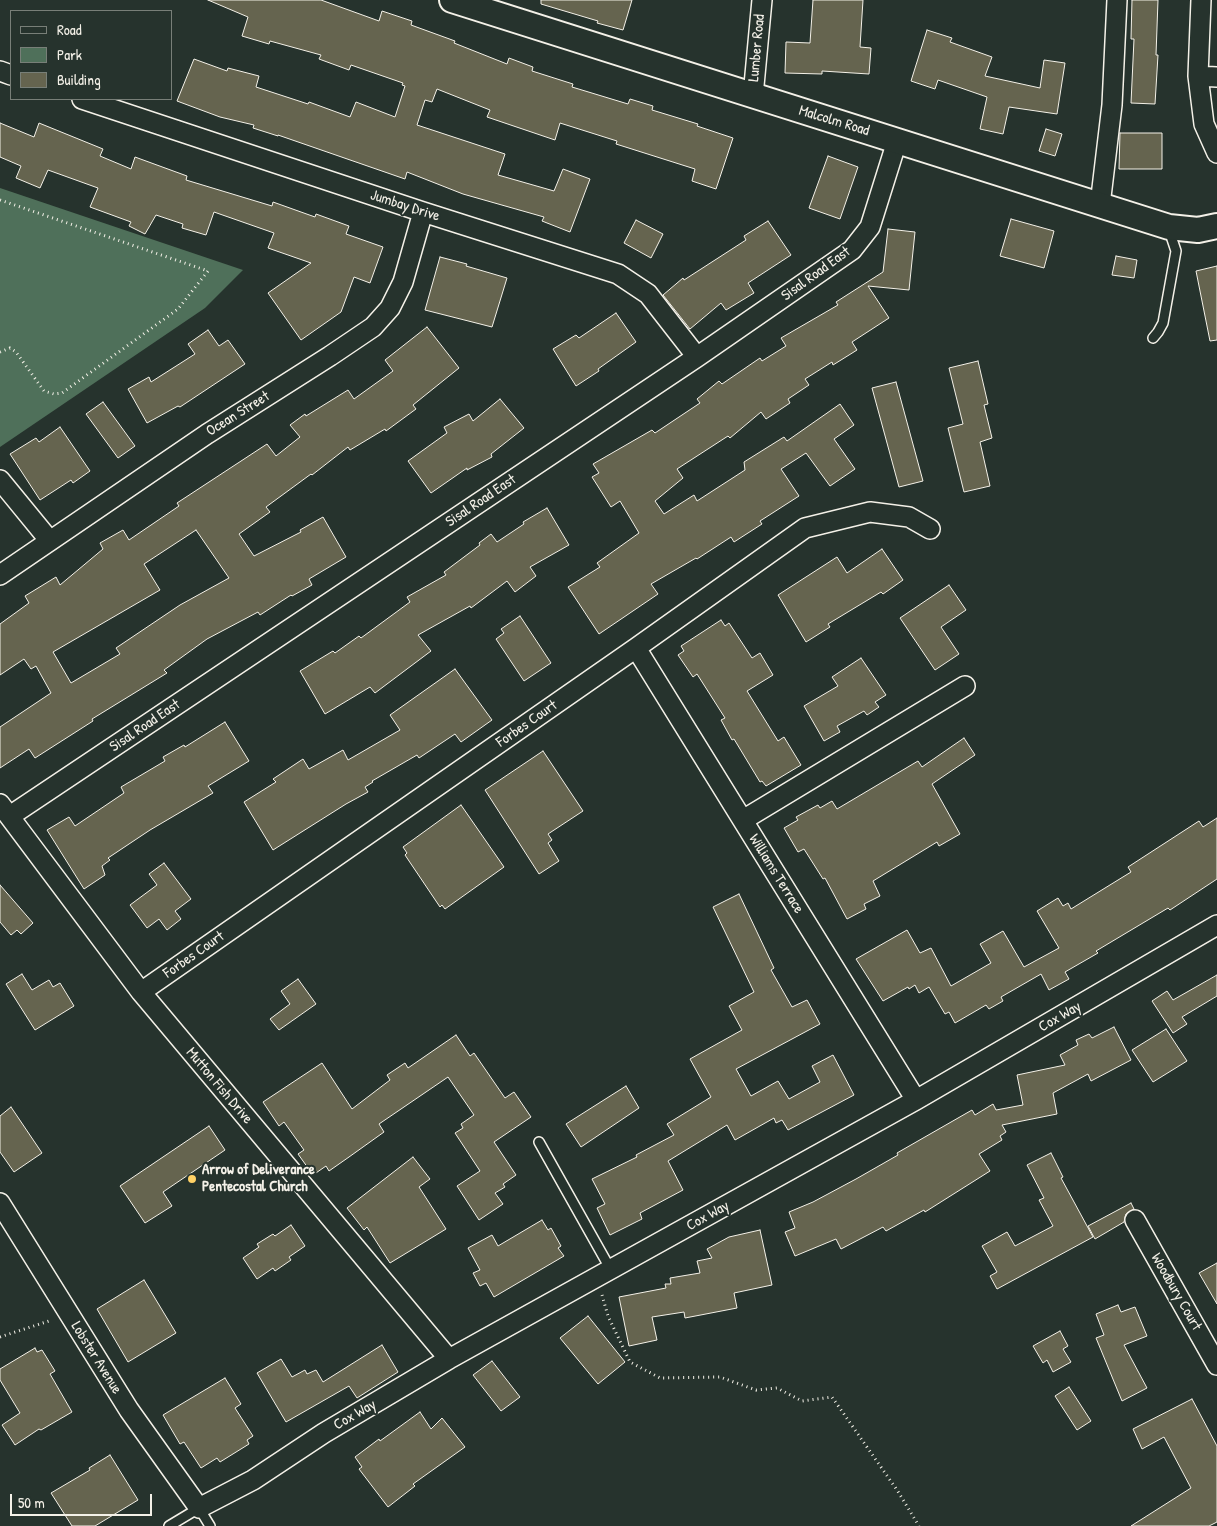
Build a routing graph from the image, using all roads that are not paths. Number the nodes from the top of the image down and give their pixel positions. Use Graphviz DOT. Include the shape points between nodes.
graph roads {
  1 [pos="452,0"];
  2 [pos="762,0"];
  3 [pos="1117,0"];
  4 [pos="1201,0"];
  5 [pos="1198,76"];
  6 [pos="1217,77"];
  7 [pos="753,96"];
  8 [pos="85,100"];
  9 [pos="897,141"];
  10 [pos="1217,153"];
  11 [pos="1100,206"];
  12 [pos="423,212"];
  13 [pos="1217,226"];
  14 [pos="1169,227"];
  15 [pos="1153,338"];
  16 [pos="697,357"];
  17 [pos="0,480"];
  18 [pos="930,529"];
  19 [pos="50,541"];
  20 [pos="0,575"];
  21 [pos="636,648"];
  22 [pos="965,686"];
  23 [pos="5,810"];
  24 [pos="743,820"];
  25 [pos="1217,925"];
  26 [pos="141,992"];
  27 [pos="916,1100"];
  28 [pos="539,1142"];
  29 [pos="0,1203"];
  30 [pos="1134,1220"];
  31 [pos="604,1274"];
  32 [pos="449,1359"];
  33 [pos="1217,1365"];
  34 [pos="199,1508"];
  35 [pos="169,1526"];
  36 [pos="210,1526"];
  1 -- 7 [label="street, Malcolm Road"];
  2 -- 7 [label="street, Lumber Road"];
  3 -- 11 [label="street" via="1112,105"];
  4 -- 5 [label="street"];
  5 -- 6 [label="street"];
  5 -- 10 [label="street" via="1204,124"];
  7 -- 9 [label="street, Malcolm Road"];
  8 -- 12 [label="street, Jumbay Drive"];
  9 -- 11 [label="street, Malcolm Road"];
  9 -- 16 [label="street, Sisal Road East" via="870,226 852,250"];
  11 -- 14 [label="street, Malcolm Road"];
  12 -- 16 [label="street, Jumbay Drive" via="618,274 648,294"];
  12 -- 19 [label="street, Ocean Street" via="403,282 390,308 374,326"];
  13 -- 14 [label="street, Malcolm Road" via="1198,230"];
  14 -- 15 [label="lane" via="1176,251 1163,323"];
  16 -- 23 [label="street, Sisal Road East"];
  17 -- 19 [label="street"];
  18 -- 21 [label="street, Forbes Court" via="908,517 870,512 805,528"];
  19 -- 20 [label="street, Ocean Street"];
  21 -- 24 [label="street, Williams Terrace"];
  21 -- 26 [label="street, Forbes Court"];
  22 -- 24 [label="street"];
  23 -- 26 [label="street, Mutton Fish Drive"];
  24 -- 27 [label="street, Williams Terrace"];
  25 -- 27 [label="street, Cox Way"];
  26 -- 32 [label="street, Mutton Fish Drive"];
  27 -- 31 [label="street, Cox Way"];
  28 -- 31 [label="lane"];
  29 -- 34 [label="street, Lobster Avenue" via="129,1410"];
  30 -- 33 [label="street, Woodbury Court"];
  31 -- 32 [label="street, Cox Way"];
  32 -- 34 [label="street, Cox Way" via="324,1433 253,1480"];
  34 -- 35 [label="lane"];
  34 -- 36 [label="lane"];
}
